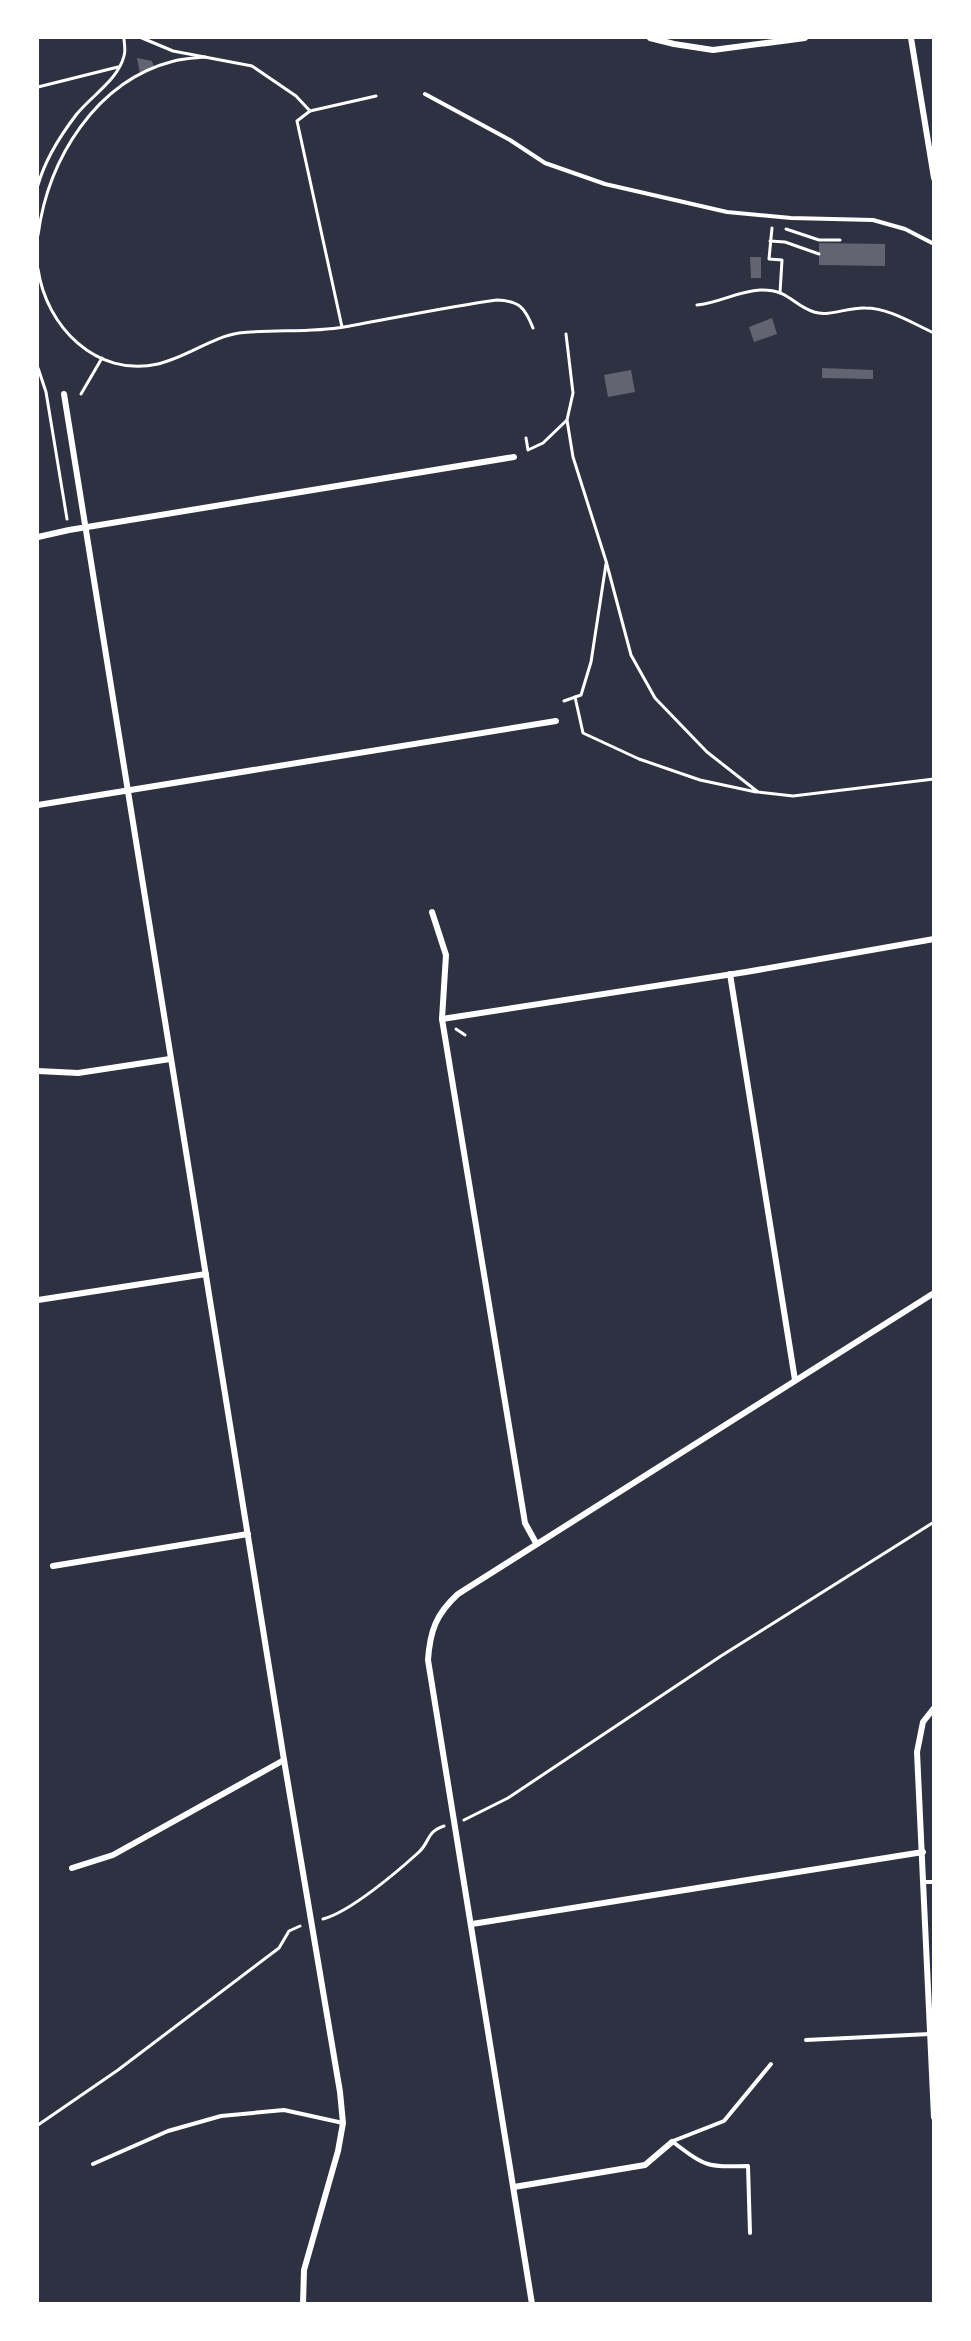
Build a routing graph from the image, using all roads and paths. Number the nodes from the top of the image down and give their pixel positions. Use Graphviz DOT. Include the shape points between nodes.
graph roads {
  1 [pos="124,38"];
  2 [pos="142,38"];
  3 [pos="650,38"];
  4 [pos="804,38"];
  5 [pos="911,38"];
  6 [pos="205,57"];
  7 [pos="119,66"];
  8 [pos="38,87"];
  9 [pos="425,94"];
  10 [pos="376,96"];
  11 [pos="310,111"];
  12 [pos="933,178"];
  13 [pos="38,185"];
  14 [pos="770,228"];
  15 [pos="786,229"];
  16 [pos="38,235"];
  17 [pos="840,240"];
  18 [pos="770,241"];
  19 [pos="933,244"];
  20 [pos="819,254"];
  21 [pos="38,268"];
  22 [pos="780,293"];
  23 [pos="697,305"];
  24 [pos="342,327"];
  25 [pos="533,328"];
  26 [pos="933,333"];
  27 [pos="566,334"];
  28 [pos="102,358"];
  29 [pos="38,368"];
  30 [pos="64,394"];
  31 [pos="81,394"];
  32 [pos="567,420"];
  33 [pos="526,438"];
  34 [pos="514,457"];
  35 [pos="85,527"];
  36 [pos="69,530"];
  37 [pos="38,537"];
  38 [pos="606,561"];
  39 [pos="575,697"];
  40 [pos="564,701"];
  41 [pos="556,721"];
  42 [pos="933,779"];
  43 [pos="129,790"];
  44 [pos="758,792"];
  45 [pos="38,805"];
  46 [pos="432,912"];
  47 [pos="933,939"];
  48 [pos="730,974"];
  49 [pos="442,1019"];
  50 [pos="170,1059"];
  51 [pos="38,1071"];
  52 [pos="206,1274"];
  53 [pos="933,1293"];
  54 [pos="38,1300"];
  55 [pos="795,1380"];
  56 [pos="933,1522"];
  57 [pos="248,1534"];
  58 [pos="536,1544"];
  59 [pos="53,1566"];
  60 [pos="933,1708"];
  61 [pos="284,1760"];
  62 [pos="453,1824"];
  63 [pos="923,1852"];
  64 [pos="72,1868"];
  65 [pos="924,1882"];
  66 [pos="933,1882"];
  67 [pos="343,1912"];
  68 [pos="472,1923"];
  69 [pos="279,1948"];
  70 [pos="930,1979"];
  71 [pos="930,2034"];
  72 [pos="806,2040"];
  73 [pos="771,2064"];
  74 [pos="933,2102"];
  75 [pos="933,2117"];
  76 [pos="343,2123"];
  77 [pos="38,2125"];
  78 [pos="672,2142"];
  79 [pos="93,2164"];
  80 [pos="514,2187"];
  81 [pos="750,2233"];
  82 [pos="303,2304"];
  83 [pos="532,2304"];
  1 -- 7 [label="path" via="124,56"];
  2 -- 6 [label="path" via="174,51"];
  3 -- 4 [label="street" via="713,50"];
  5 -- 12 [label="street"];
  6 -- 11 [label="path" via="252,66 297,96"];
  6 -- 16 [label="path" via="174,61 150,71 128,81 100,104 63,153 41,209"];
  7 -- 8 [label="path"];
  7 -- 13 [label="path" via="76,114 44,165"];
  9 -- 19 [label="lane" via="545,163 605,184 727,212 873,219 905,229"];
  10 -- 11 [label="path"];
  11 -- 24 [label="path" via="297,121"];
  14 -- 18 [label="path"];
  15 -- 17 [label="path" via="819,240"];
  18 -- 20 [label="path"];
  18 -- 22 [label="path" via="769,259 782,260"];
  21 -- 28 [label="path" via="40,286 59,323 70,337"];
  22 -- 23 [label="path" via="758,290"];
  22 -- 26 [label="path" via="816,313 879,309"];
  24 -- 25 [label="path" via="508,300 526,310"];
  24 -- 28 [label="path" via="239,333 157,364 126,366"];
  27 -- 32 [label="path" via="573,393"];
  28 -- 31 [label="path"];
  29 -- 36 [label="path" via="46,392"];
  30 -- 35 [label="street"];
  32 -- 33 [label="path" via="543,443 528,450"];
  32 -- 38 [label="path" via="573,457"];
  34 -- 35 [label="street"];
  35 -- 36 [label="street"];
  35 -- 43 [label="street"];
  36 -- 37 [label="street"];
  38 -- 39 [label="path" via="591,662 580,695"];
  38 -- 44 [label="path" via="631,655 655,698 707,752"];
  39 -- 40 [label="path"];
  39 -- 44 [label="path" via="583,733 639,759 700,780"];
  41 -- 43 [label="street"];
  42 -- 44 [label="path" via="794,796"];
  43 -- 45 [label="street"];
  43 -- 50 [label="street"];
  46 -- 49 [label="street" via="446,955"];
  47 -- 48 [label="street"];
  48 -- 49 [label="street"];
  48 -- 55 [label="street"];
  49 -- 58 [label="street" via="525,1523"];
  50 -- 51 [label="street" via="78,1073"];
  50 -- 52 [label="street"];
  52 -- 54 [label="street"];
  52 -- 57 [label="street"];
  53 -- 55 [label="street"];
  55 -- 58 [label="street"];
  56 -- 62 [label="path" via="721,1656 508,1798"];
  57 -- 59 [label="street"];
  57 -- 61 [label="street"];
  58 -- 62 [label="street" via="458,1594 440,1613 430,1636 428,1660"];
  60 -- 63 [label="street" via="923,1722 917,1752"];
  61 -- 64 [label="street" via="113,1855"];
  61 -- 76 [label="street"];
  62 -- 67 [label="path" via="429,1833 421,1850"];
  62 -- 68 [label="street"];
  63 -- 65 [label="street"];
  63 -- 68 [label="street"];
  65 -- 66 [label="lane"];
  65 -- 70 [label="street"];
  68 -- 80 [label="street"];
  69 -- 77 [label="path"];
  70 -- 71 [label="street"];
  71 -- 72 [label="lane"];
  71 -- 74 [label="street"];
  73 -- 78 [label="lane" via="724,2121"];
  74 -- 75 [label="street"];
  76 -- 79 [label="lane" via="284,2110 221,2116 168,2131"];
  76 -- 82 [label="street" via="304,2270"];
  78 -- 80 [label="street" via="645,2165"];
  78 -- 81 [label="lane" via="712,2167 748,2166"];
  80 -- 83 [label="street"];
}
